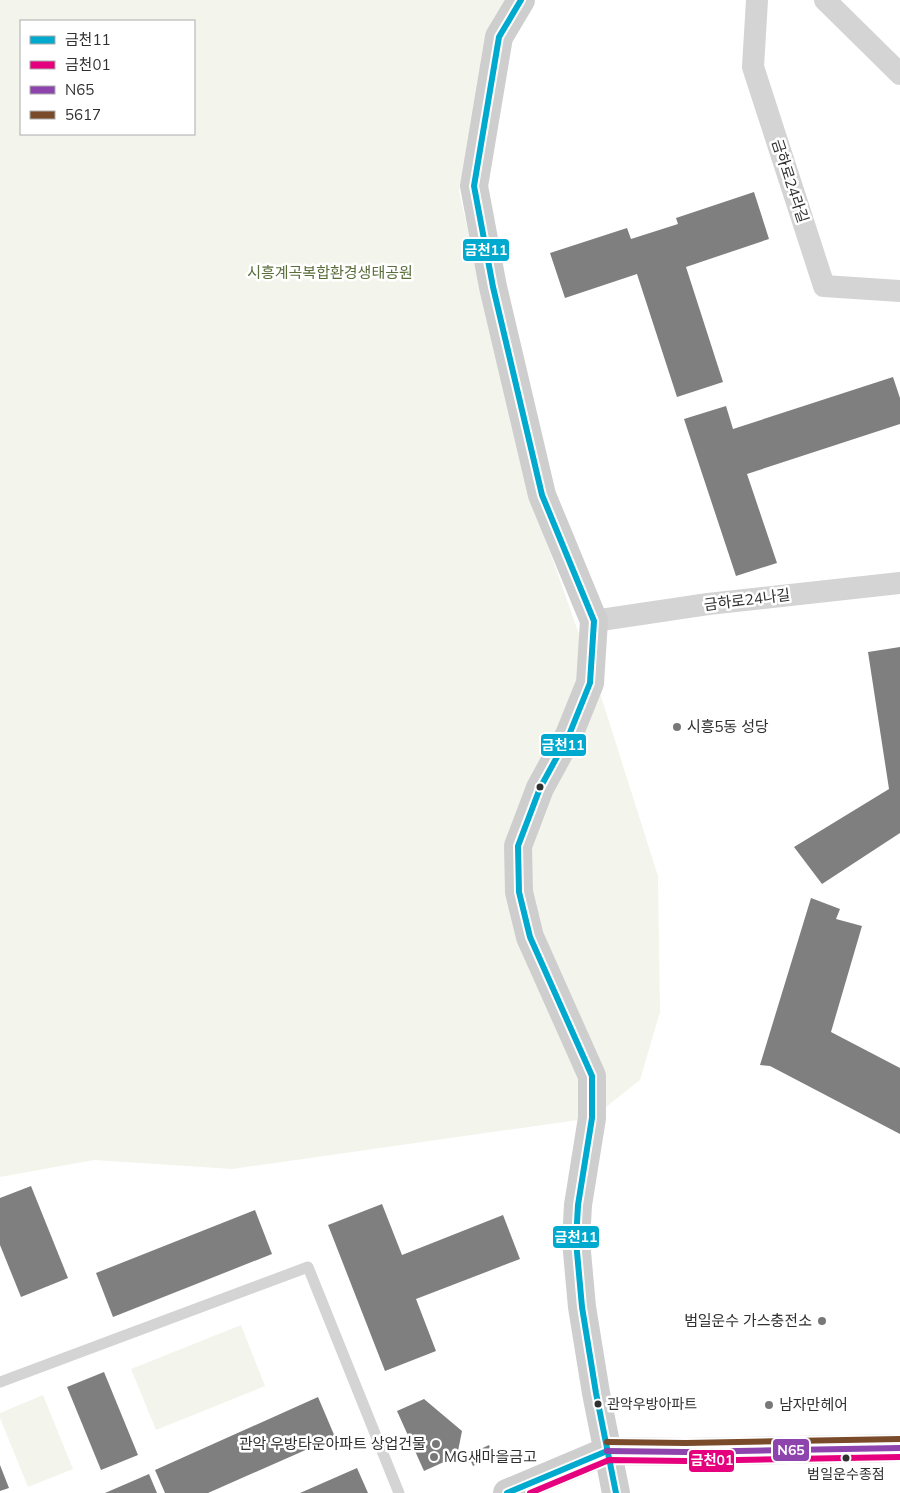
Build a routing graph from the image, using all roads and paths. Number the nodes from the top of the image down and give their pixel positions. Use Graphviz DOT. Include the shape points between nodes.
graph roads {
  1 [pos="521,0"];
  2 [pos="757,0"];
  3 [pos="825,0"];
  4 [pos="900,74"];
  5 [pos="900,291"];
  6 [pos="900,583"];
  7 [pos="594,621"];
  8 [pos="0,1382"];
  9 [pos="900,1448"];
  10 [pos="607,1450"];
  11 [pos="399,1493"];
  12 [pos="507,1493"];
  13 [pos="616,1493"];
  1 -- 7 [label="street" via="499,37 474,186 493,287 542,495"];
  2 -- 5 [label="street, 금하로24라길" via="753,67 824,286"];
  3 -- 4 [label="street"];
  6 -- 7 [label="street, 금하로24나길" via="708,604"];
  7 -- 10 [label="street" via="590,683 569,735 540,788 518,846 519,892 530,937 592,1076 592,1118 578,1205 576,1241 582,1307"];
  8 -- 11 [label="lane" via="308,1267"];
  9 -- 10 [label="street" via="686,1452"];
  10 -- 12 [label="street"];
  10 -- 13 [label="street"];
}
